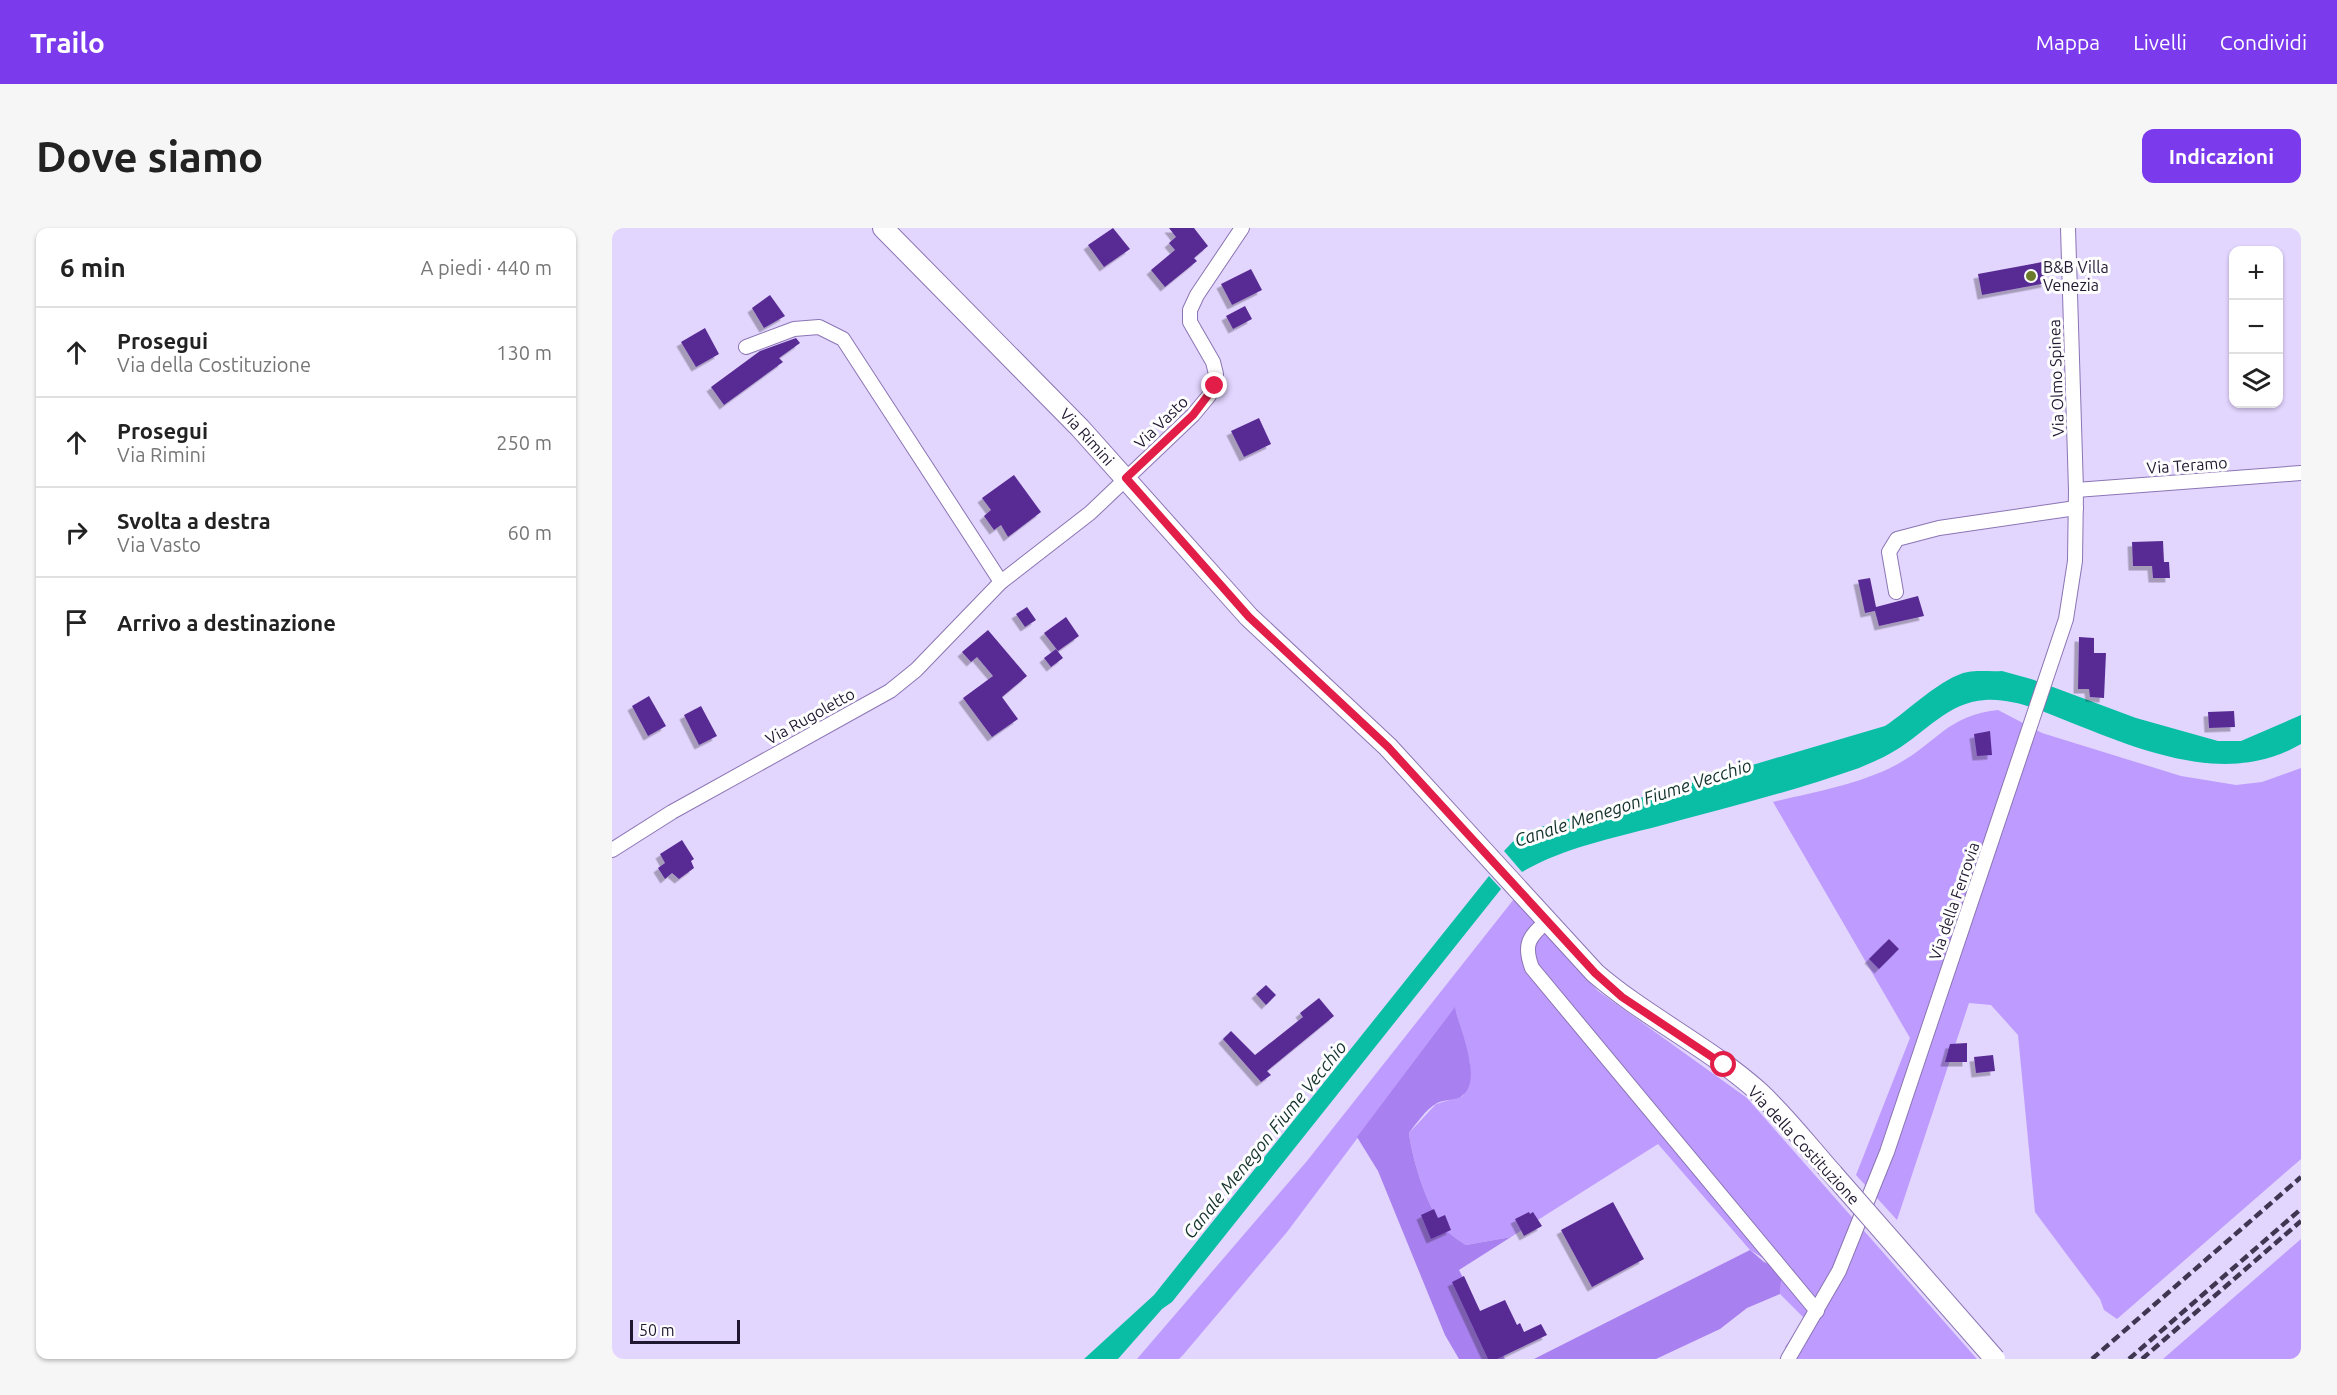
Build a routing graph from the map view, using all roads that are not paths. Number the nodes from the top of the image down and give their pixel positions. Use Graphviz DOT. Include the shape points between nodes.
graph roads {
  1 [pos="883,228"];
  2 [pos="1242,228"];
  3 [pos="2067,228"];
  4 [pos="746,347"];
  5 [pos="2301,473"];
  6 [pos="1126,478"];
  7 [pos="2076,490"];
  8 [pos="2076,508"];
  9 [pos="1001,582"];
  10 [pos="1896,592"];
  11 [pos="612,850"];
  12 [pos="1516,887"];
  13 [pos="1547,921"];
  14 [pos="1817,1311"];
  15 [pos="1788,1359"];
  16 [pos="1995,1359"];
  1 -- 6 [label="main road, Via Rimini"];
  2 -- 6 [label="street, Via Vasto" via="1190,310 1190,322 1213,362 1215,386 1193,415"];
  3 -- 7 [label="street, Via Olmo Spinea"];
  4 -- 9 [label="street" via="794,328 819,327 843,339"];
  5 -- 7 [label="street, Via Teramo"];
  6 -- 9 [label="street, Via Rugoletto" via="1090,513"];
  6 -- 12 [label="main road, Via Rimini" via="1249,617 1388,747"];
  7 -- 8 [label="street, Via della Ferrovia"];
  8 -- 10 [label="street" via="1939,528 1897,539 1889,552"];
  8 -- 14 [label="street, Via della Ferrovia" via="2075,561 2066,619 2047,679 1887,1152 1839,1272"];
  9 -- 11 [label="street, Via Rugoletto" via="916,670 890,691 672,812"];
  12 -- 13 [label="main road, Via della Costituzione"];
  13 -- 14 [label="street" via="1531,935 1528,955 1532,968"];
  13 -- 16 [label="main road, Via della Costituzione, bridge" via="1622,997 1759,1092"];
  14 -- 15 [label="street, Via della Ferrovia"];
}
